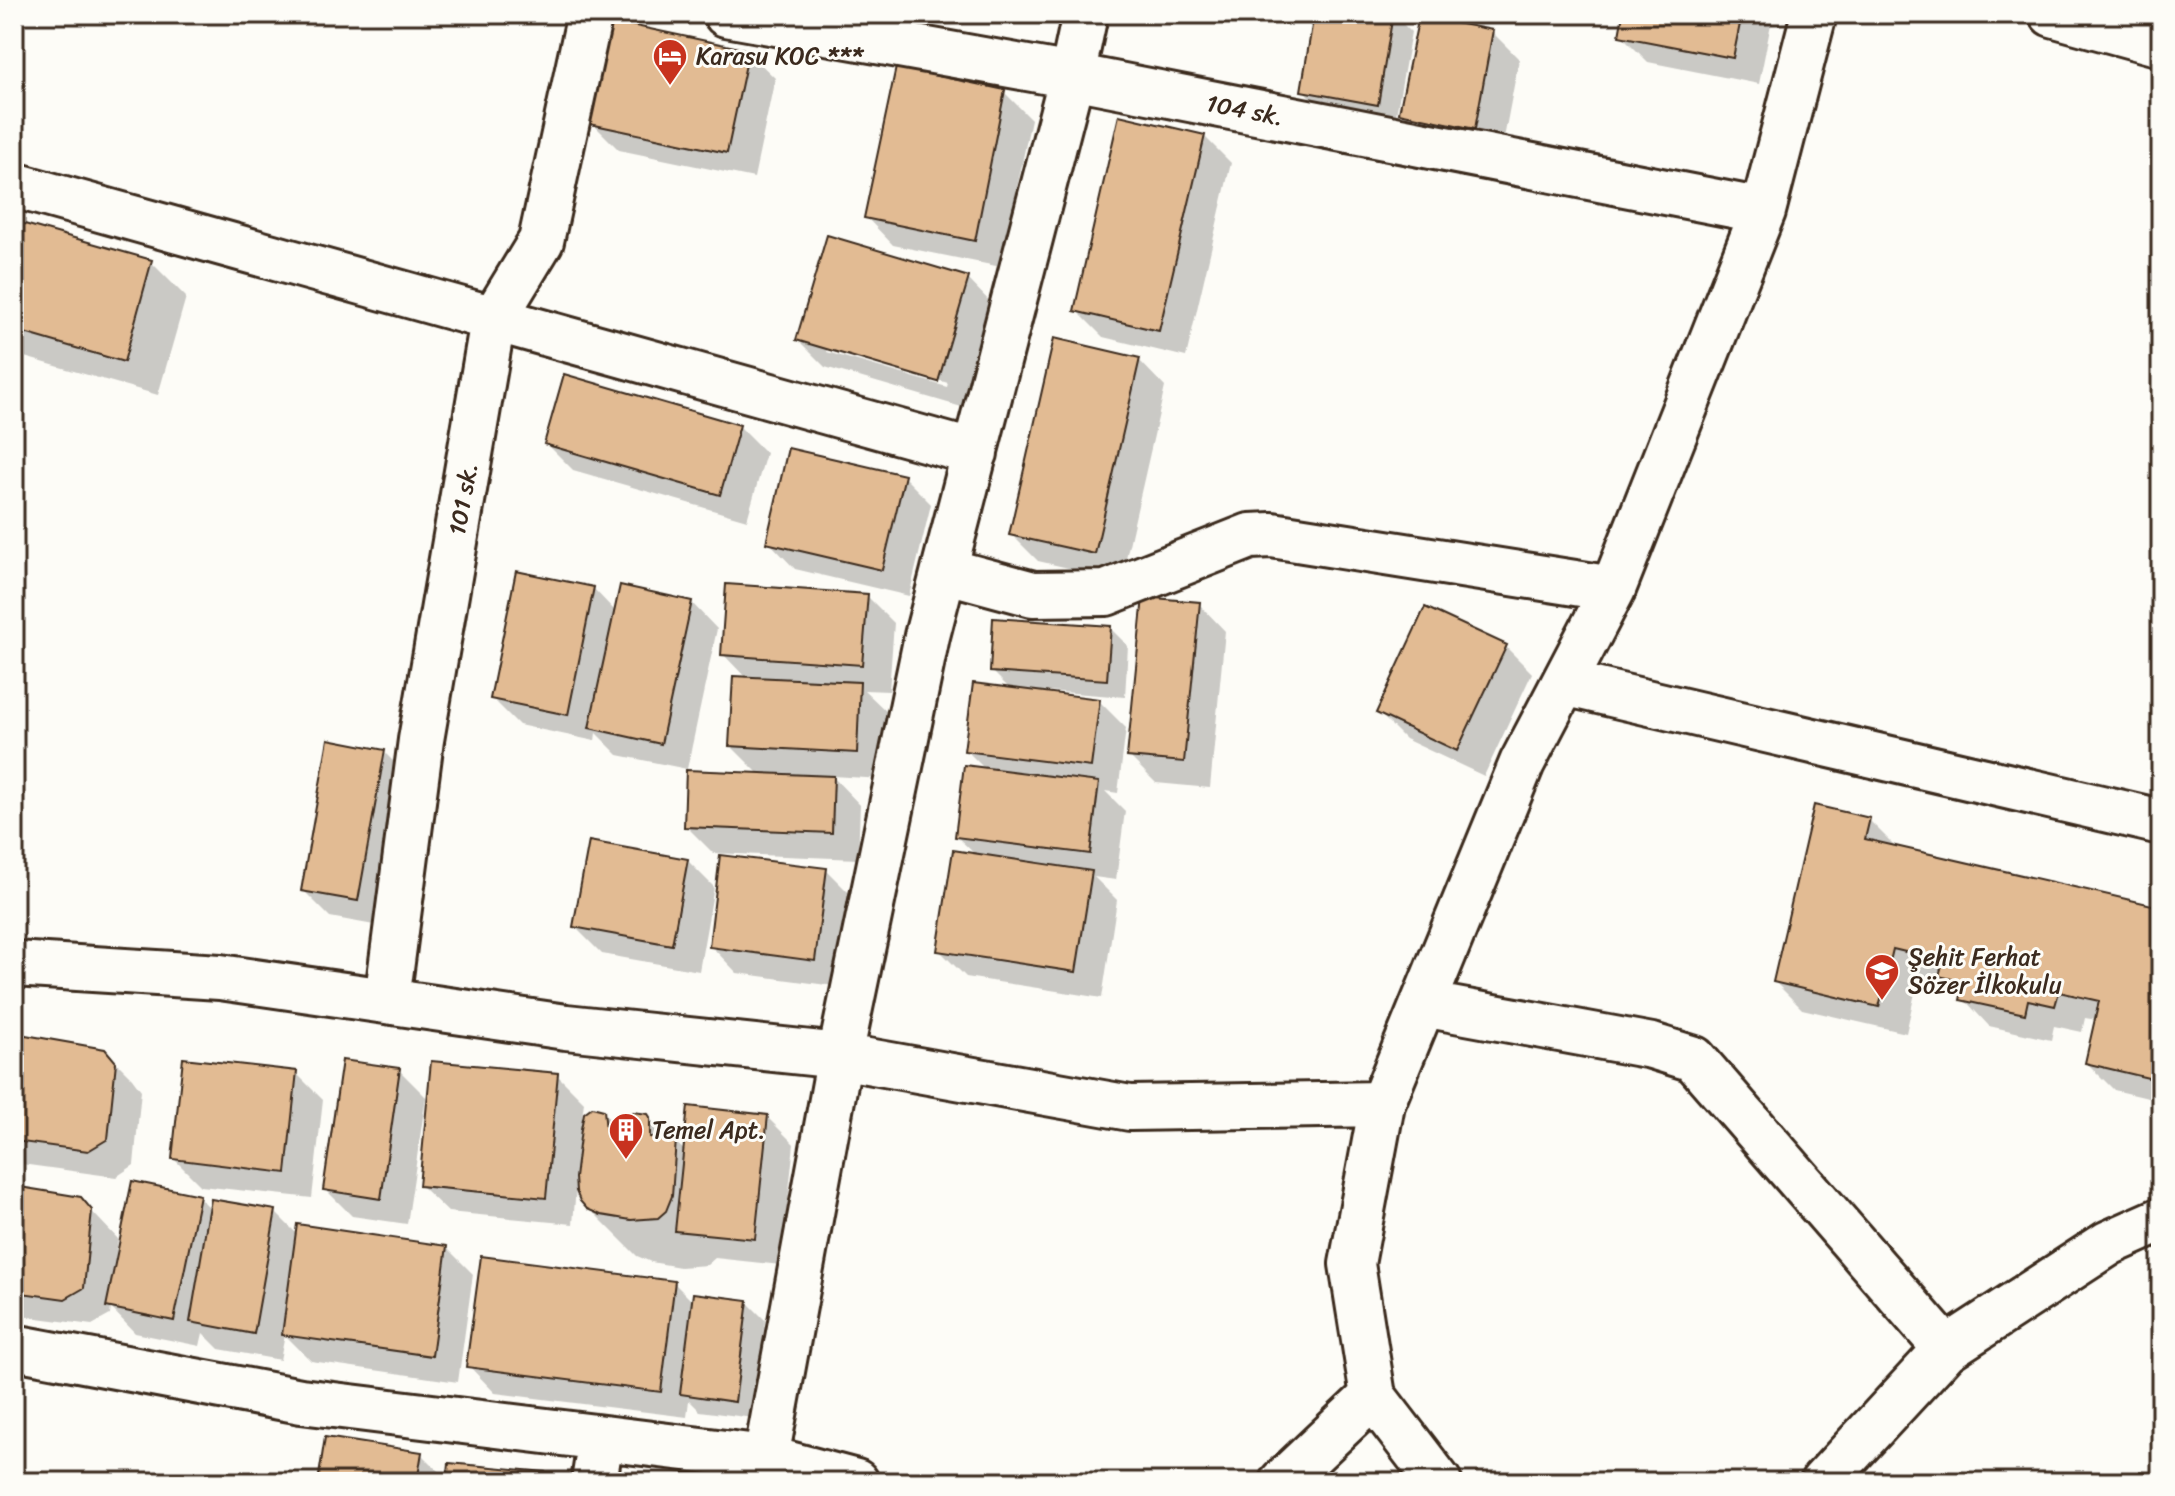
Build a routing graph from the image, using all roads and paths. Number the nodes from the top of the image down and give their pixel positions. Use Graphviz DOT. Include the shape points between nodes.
graph roads {
  1 [pos="590,14"];
  2 [pos="726,14"];
  3 [pos="1085,14"];
  4 [pos="1814,14"];
  5 [pos="2052,14"];
  6 [pos="2161,44"];
  7 [pos="1072,76"];
  8 [pos="14,185"];
  9 [pos="1763,211"];
  10 [pos="493,320"];
  11 [pos="975,453"];
  12 [pos="944,570"];
  13 [pos="1613,589"];
  14 [pos="1564,683"];
  15 [pos="2161,822"];
  16 [pos="14,964"];
  17 [pos="387,1000"];
  18 [pos="1423,1004"];
  19 [pos="840,1056"];
  20 [pos="1382,1104"];
  21 [pos="2161,1220"];
  22 [pos="14,1347"];
  23 [pos="1946,1349"];
  24 [pos="1373,1396"];
  25 [pos="601,1438"];
  26 [pos="766,1458"];
  27 [pos="594,1482"];
  28 [pos="856,1482"];
  29 [pos="1282,1482"];
  30 [pos="1439,1482"];
  31 [pos="1823,1482"];
  1 -- 10 [label="street, 101 sk." via="541,241"];
  2 -- 7 [label="street, 104 sk."];
  3 -- 7 [label="street"];
  4 -- 9 [label="street"];
  5 -- 6 [label="street"];
  7 -- 9 [label="street, 104 sk."];
  7 -- 11 [label="street"];
  8 -- 10 [label="street"];
  9 -- 13 [label="street"];
  10 -- 11 [label="street"];
  10 -- 17 [label="street, 101 sk." via="421,740"];
  11 -- 12 [label="street"];
  12 -- 13 [label="street" via="1033,594 1106,593 1250,536 1272,535"];
  12 -- 19 [label="street"];
  13 -- 14 [label="street"];
  14 -- 15 [label="street"];
  14 -- 18 [label="street" via="1522,763"];
  16 -- 17 [label="street" via="220,977"];
  17 -- 19 [label="street" via="566,1027"];
  18 -- 20 [label="street"];
  18 -- 23 [label="street" via="1652,1046 1694,1059"];
  19 -- 20 [label="street" via="1130,1108"];
  19 -- 26 [label="street"];
  20 -- 24 [label="street" via="1352,1264"];
  21 -- 23 [label="street" via="2109,1243"];
  22 -- 25 [label="street" via="301,1401"];
  23 -- 31 [label="street"];
  24 -- 29 [label="street"];
  24 -- 30 [label="street"];
  25 -- 26 [label="street"];
  25 -- 27 [label="street"];
  26 -- 28 [label="street"];
}
